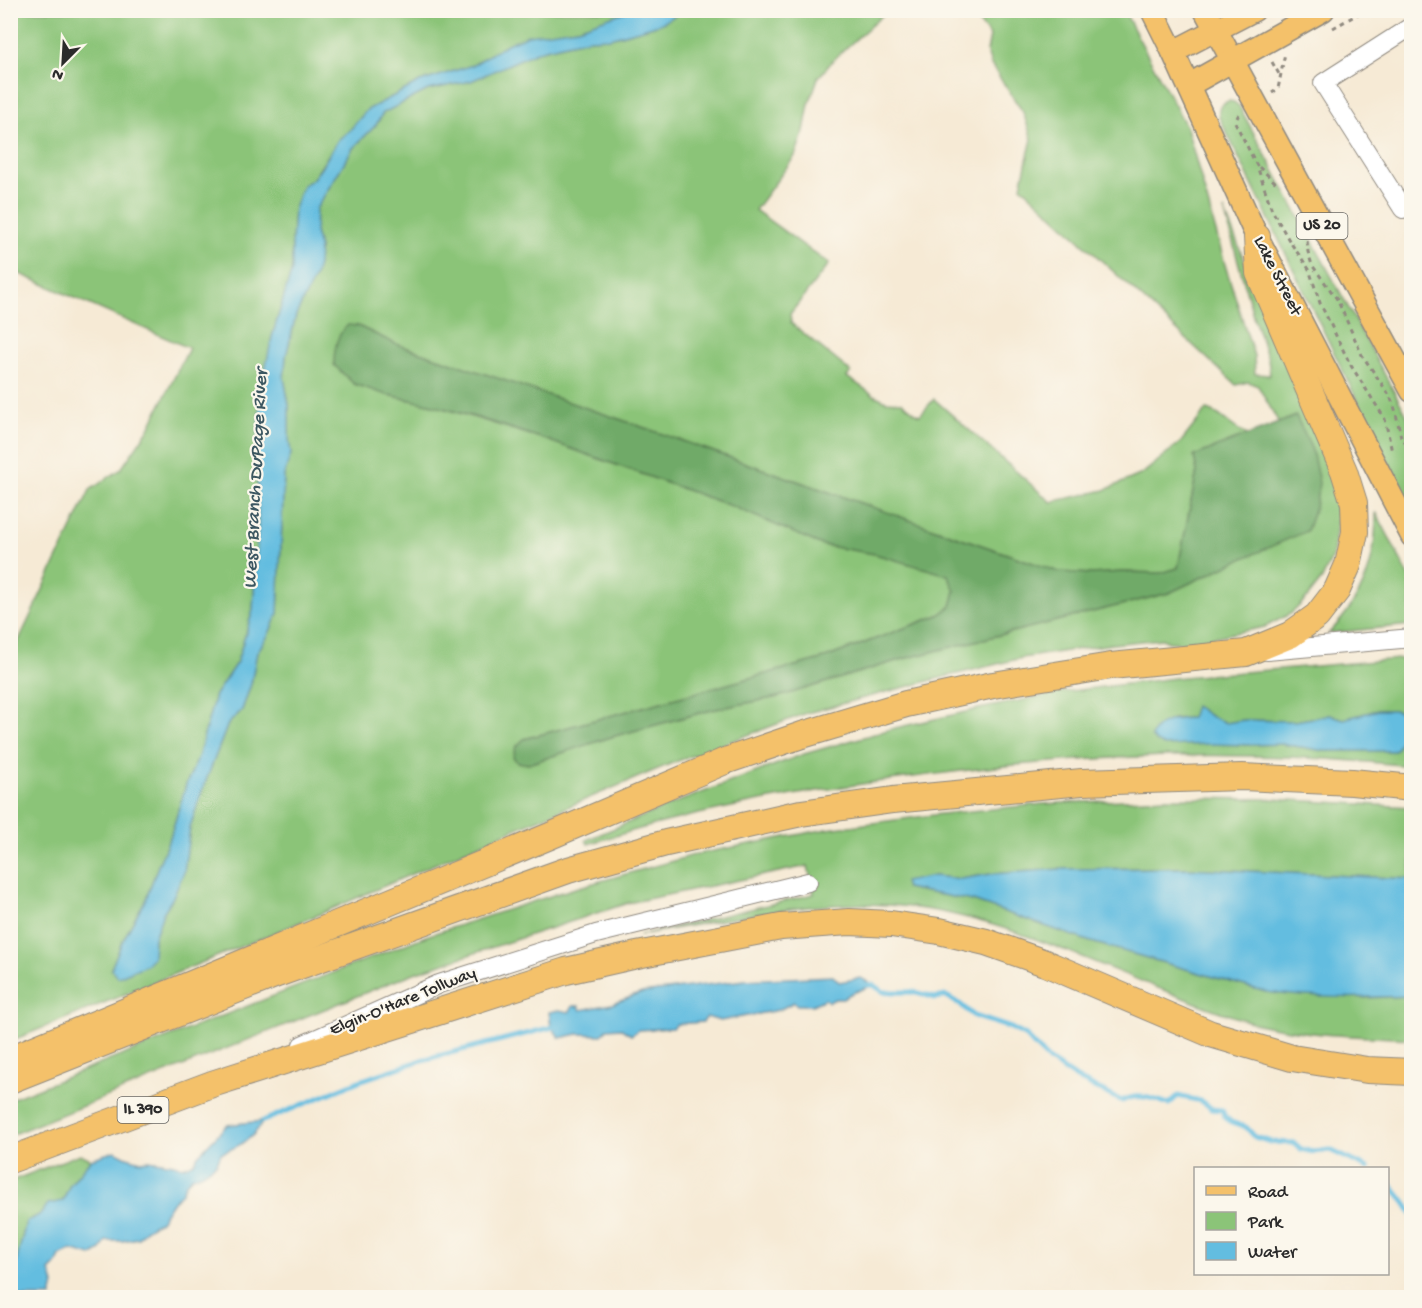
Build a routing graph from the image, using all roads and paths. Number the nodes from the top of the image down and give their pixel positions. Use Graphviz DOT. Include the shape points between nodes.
graph roads {
  1 [pos="1152,10"];
  2 [pos="1205,10"];
  3 [pos="1254,10"];
  4 [pos="1365,10"];
  5 [pos="1324,22"];
  6 [pos="1412,26"];
  7 [pos="1217,31"];
  8 [pos="1285,51"];
  9 [pos="1173,52"];
  10 [pos="1270,59"];
  11 [pos="1233,61"];
  12 [pos="1280,75"];
  13 [pos="1188,85"];
  14 [pos="1270,95"];
  15 [pos="1242,110"];
  16 [pos="1257,166"];
  17 [pos="1281,190"];
  18 [pos="1412,204"];
  19 [pos="1257,237"];
  20 [pos="1307,239"];
  21 [pos="1412,391"];
  22 [pos="1412,450"];
  23 [pos="1393,459"];
  24 [pos="1412,537"];
  25 [pos="1412,638"];
  26 [pos="1246,653"];
  27 [pos="1412,788"];
  28 [pos="808,882"];
  29 [pos="10,1059"];
  30 [pos="1412,1072"];
  31 [pos="10,1080"];
  32 [pos="212,1084"];
  33 [pos="10,1160"];
  1 -- 9 [label="main road, Lake Street"];
  2 -- 7 [label="main road, US 20"];
  3 -- 7 [label="main road"];
  4 -- 5 [label="path"];
  5 -- 11 [label="main road"];
  6 -- 18 [label="lane" via="1323,83 1403,209"];
  7 -- 9 [label="main road"];
  7 -- 11 [label="main road, US 20"];
  8 -- 12 [label="path"];
  9 -- 13 [label="main road, Lake Street"];
  10 -- 12 [label="path"];
  11 -- 13 [label="main road"];
  11 -- 21 [label="main road, US 20"];
  12 -- 14 [label="path" via="1278,89"];
  13 -- 19 [label="main road, Lake Street"];
  15 -- 16 [label="path" via="1235,122"];
  16 -- 17 [label="path"];
  16 -- 23 [label="path" via="1272,210 1309,269 1320,303 1350,364 1386,419"];
  19 -- 24 [label="main road, Lake Street"];
  19 -- 26 [label="highway" via="1259,273 1344,471 1354,503 1355,532 1348,565 1337,590 1317,615 1290,635"];
  20 -- 22 [label="path" via="1312,265 1337,299 1362,355 1390,396 1398,430"];
  25 -- 26 [label="lane"];
  26 -- 29 [label="highway" via="1111,666 993,685 802,735 725,761"];
  27 -- 31 [label="highway" via="1242,777 1082,782 801,813 568,870 277,975"];
  28 -- 32 [label="lane, Elgin-O'Hare Tollway" via="596,934 439,984"];
  30 -- 32 [label="highway" via="1366,1070 1292,1058 1210,1034 986,942 891,924 849,922 781,927 566,971"];
  32 -- 33 [label="highway, Elgin-O'Hare Tollway / IL 390"];
}
